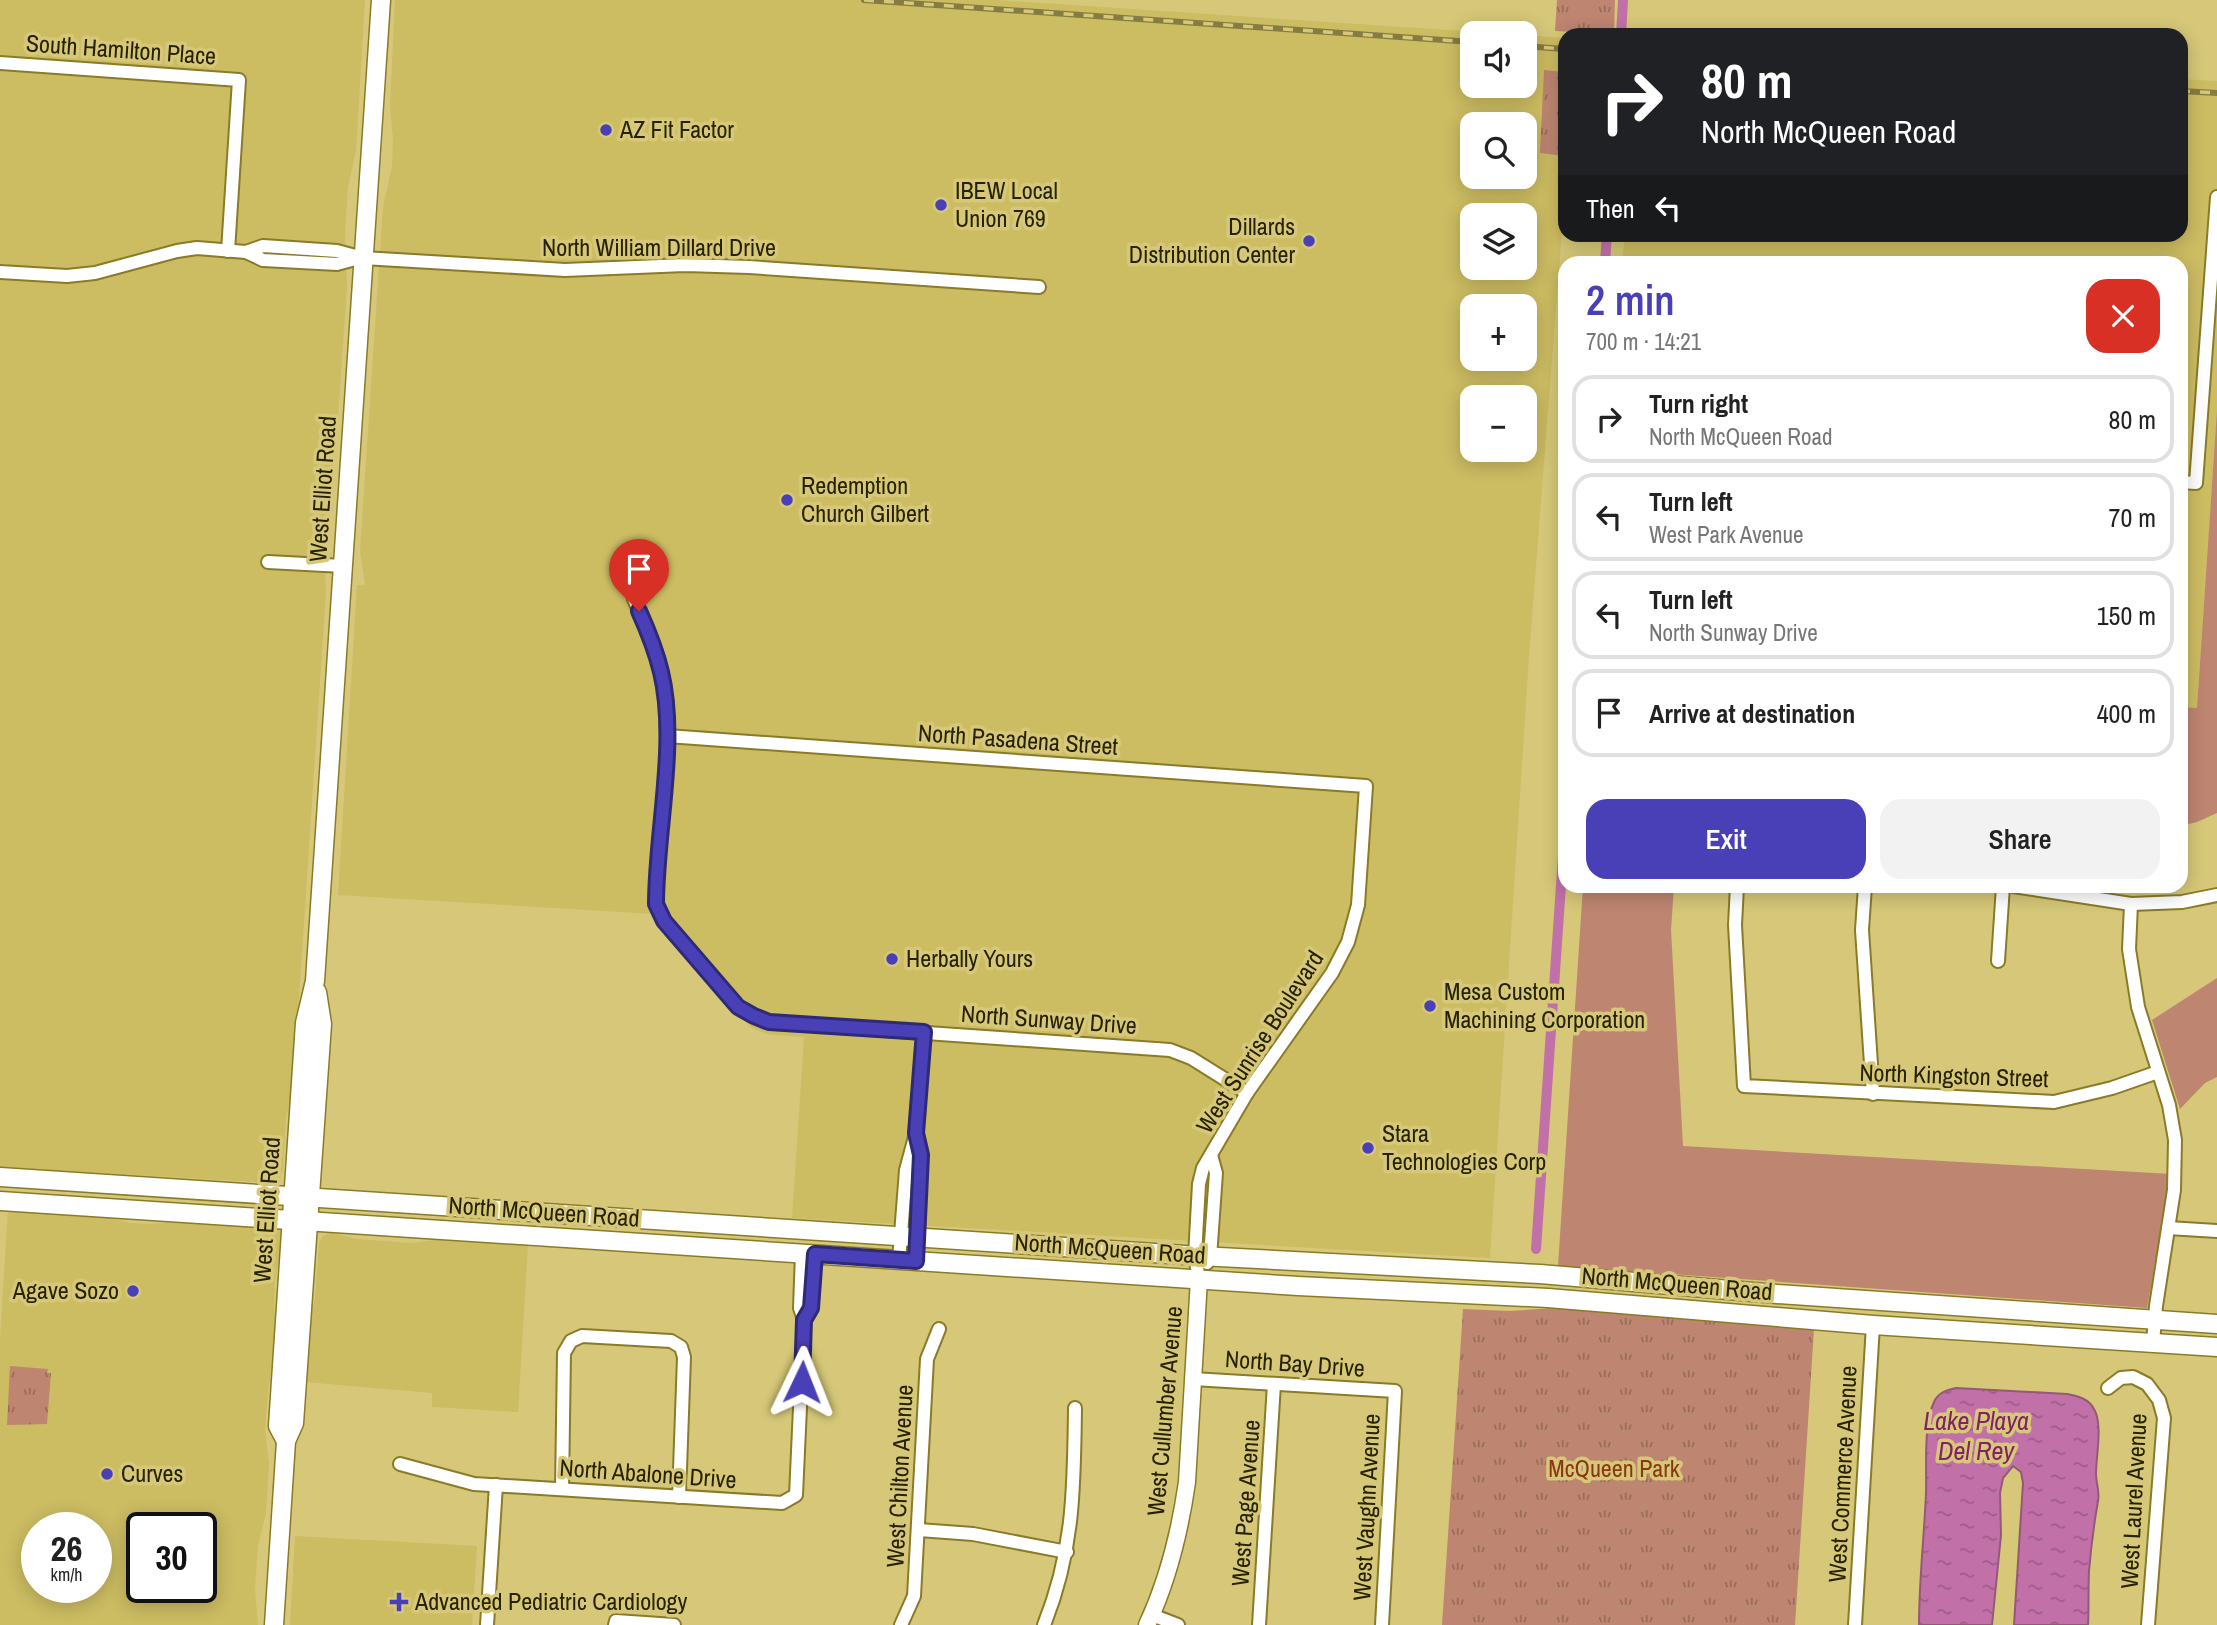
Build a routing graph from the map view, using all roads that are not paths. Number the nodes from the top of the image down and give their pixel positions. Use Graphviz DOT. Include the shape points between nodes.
graph roads {
  1 [pos="381,0"];
  2 [pos="0,63"];
  3 [pos="2217,197"];
  4 [pos="228,251"];
  5 [pos="363,258"];
  6 [pos="0,272"];
  7 [pos="1039,287"];
  8 [pos="2188,482"];
  9 [pos="268,562"];
  10 [pos="343,566"];
  11 [pos="634,599"];
  12 [pos="667,736"];
  13 [pos="1366,786"];
  14 [pos="1737,893"];
  15 [pos="1865,893"];
  16 [pos="2003,893"];
  17 [pos="2059,893"];
  18 [pos="2217,894"];
  19 [pos="2131,904"];
  20 [pos="1998,961"];
  21 [pos="924,1032"];
  22 [pos="2158,1072"];
  23 [pos="1247,1093"];
  24 [pos="1873,1094"];
  25 [pos="0,1177"];
  26 [pos="24,1179"];
  27 [pos="301,1197"];
  28 [pos="0,1201"];
  29 [pos="29,1203"];
  30 [pos="610,1217"];
  31 [pos="300,1220"];
  32 [pos="2168,1228"];
  33 [pos="2217,1231"];
  34 [pos="909,1237"];
  35 [pos="608,1241"];
  36 [pos="808,1254"];
  37 [pos="1202,1256"];
  38 [pos="908,1261"];
  39 [pos="1540,1274"];
  40 [pos="1199,1279"];
  41 [pos="1777,1294"];
  42 [pos="1538,1297"];
  43 [pos="1776,1317"];
  44 [pos="2155,1319"];
  45 [pos="2217,1324"];
  46 [pos="1873,1325"];
  47 [pos="939,1329"];
  48 [pos="2153,1343"];
  49 [pos="2217,1347"];
  50 [pos="1193,1379"];
  51 [pos="1274,1384"];
  52 [pos="2108,1388"];
  53 [pos="1395,1391"];
  54 [pos="1075,1408"];
  55 [pos="400,1464"];
  56 [pos="496,1485"];
  57 [pos="562,1489"];
  58 [pos="679,1497"];
  59 [pos="919,1530"];
  60 [pos="1067,1552"];
  61 [pos="1150,1620"];
  62 [pos="616,1623"];
  63 [pos="274,1625"];
  64 [pos="487,1625"];
  65 [pos="674,1625"];
  66 [pos="901,1625"];
  67 [pos="1044,1625"];
  68 [pos="1178,1625"];
  69 [pos="1259,1625"];
  70 [pos="1382,1625"];
  71 [pos="1855,1625"];
  72 [pos="2148,1625"];
  1 -- 5 [label="main road, West Elliot Road"];
  2 -- 4 [label="street, South Hamilton Place" via="239,80"];
  3 -- 8 [label="street" via="2196,483"];
  4 -- 5 [label="street, North William Dillard Drive" via="246,252 263,260 337,264"];
  4 -- 6 [label="street, North William Dillard Drive" via="177,251 67,276"];
  5 -- 7 [label="street, North William Dillard Drive" via="565,270 749,267"];
  5 -- 10 [label="main road, West Elliot Road"];
  9 -- 10 [label="street"];
  10 -- 27 [label="main road, West Elliot Road" via="315,981 322,1024"];
  11 -- 12 [label="street, North Sunway Drive" via="662,674"];
  12 -- 13 [label="street, North Pasadena Street"];
  12 -- 21 [label="street, North Sunway Drive" via="656,904 664,921 738,1007 769,1022"];
  13 -- 23 [label="street, West Sunrise Boulevard" via="1358,905 1348,942 1332,973"];
  14 -- 24 [label="street, North Kingston Street" via="1744,1086"];
  15 -- 24 [label="street" via="1862,930"];
  16 -- 20 [label="street"];
  17 -- 19 [label="street"];
  18 -- 19 [label="street" via="2182,902"];
  19 -- 22 [label="street" via="2129,949 2137,1007"];
  21 -- 23 [label="street, North Sunway Drive" via="1170,1050"];
  21 -- 34 [label="street" via="916,1133 921,1155"];
  22 -- 24 [label="street, North Kingston Street" via="2054,1102"];
  22 -- 32 [label="street" via="2175,1140"];
  23 -- 37 [label="street, West Sunrise Boulevard" via="1212,1156 1216,1173"];
  25 -- 26 [label="main road, North McQueen Road"];
  26 -- 27 [label="main road, North McQueen Road"];
  26 -- 29 [label="main road"];
  27 -- 30 [label="main road, North McQueen Road"];
  27 -- 31 [label="main road, West Elliot Road"];
  28 -- 29 [label="main road, North McQueen Road"];
  29 -- 31 [label="main road, North McQueen Road"];
  30 -- 34 [label="main road, North McQueen Road"];
  30 -- 35 [label="main road"];
  31 -- 35 [label="main road, North McQueen Road"];
  31 -- 63 [label="main road, West Elliot Road" via="295,1423 286,1441"];
  32 -- 33 [label="street"];
  32 -- 44 [label="street"];
  34 -- 37 [label="main road, North McQueen Road"];
  34 -- 38 [label="street"];
  35 -- 36 [label="main road, North McQueen Road"];
  36 -- 38 [label="main road, North McQueen Road"];
  36 -- 58 [label="street, North Abalone Drive" via="806,1299 800,1308 804,1320 796,1495 782,1503"];
  37 -- 39 [label="main road, North McQueen Road"];
  37 -- 40 [label="street, West Sunrise Boulevard"];
  38 -- 40 [label="main road, North McQueen Road"];
  39 -- 41 [label="main road, North McQueen Road"];
  39 -- 42 [label="main road"];
  40 -- 42 [label="main road, North McQueen Road"];
  40 -- 50 [label="street, West Cullumber Avenue"];
  41 -- 43 [label="main road"];
  41 -- 44 [label="main road, North McQueen Road"];
  42 -- 43 [label="main road, North McQueen Road"];
  43 -- 46 [label="main road, North McQueen Road"];
  44 -- 45 [label="main road, North McQueen Road"];
  44 -- 48 [label="street"];
  46 -- 48 [label="main road, North McQueen Road"];
  46 -- 71 [label="street, West Commerce Avenue"];
  47 -- 59 [label="street, West Chilton Avenue" via="927,1359"];
  48 -- 49 [label="main road, North McQueen Road"];
  50 -- 51 [label="street, North Bay Drive"];
  50 -- 61 [label="street, West Cullumber Avenue" via="1183,1510"];
  51 -- 53 [label="street, North Bay Drive"];
  51 -- 69 [label="street, West Page Avenue"];
  52 -- 72 [label="street, West Laurel Avenue" via="2121,1378 2133,1377 2147,1384 2159,1400 2164,1418"];
  53 -- 70 [label="street, West Vaughn Avenue"];
  54 -- 60 [label="street" via="1074,1497"];
  55 -- 56 [label="street, North Abalone Drive" via="474,1484"];
  56 -- 57 [label="street, North Abalone Drive"];
  56 -- 64 [label="street"];
  57 -- 58 [label="street, North Abalone Drive"];
  57 -- 58 [label="street" via="564,1353 571,1341 582,1336 671,1341 681,1347 684,1357"];
  59 -- 60 [label="street" via="972,1534"];
  59 -- 66 [label="street, West Chilton Avenue" via="914,1597"];
  60 -- 67 [label="street"];
  61 -- 68 [label="street"];
  62 -- 65 [label="street"];
}
